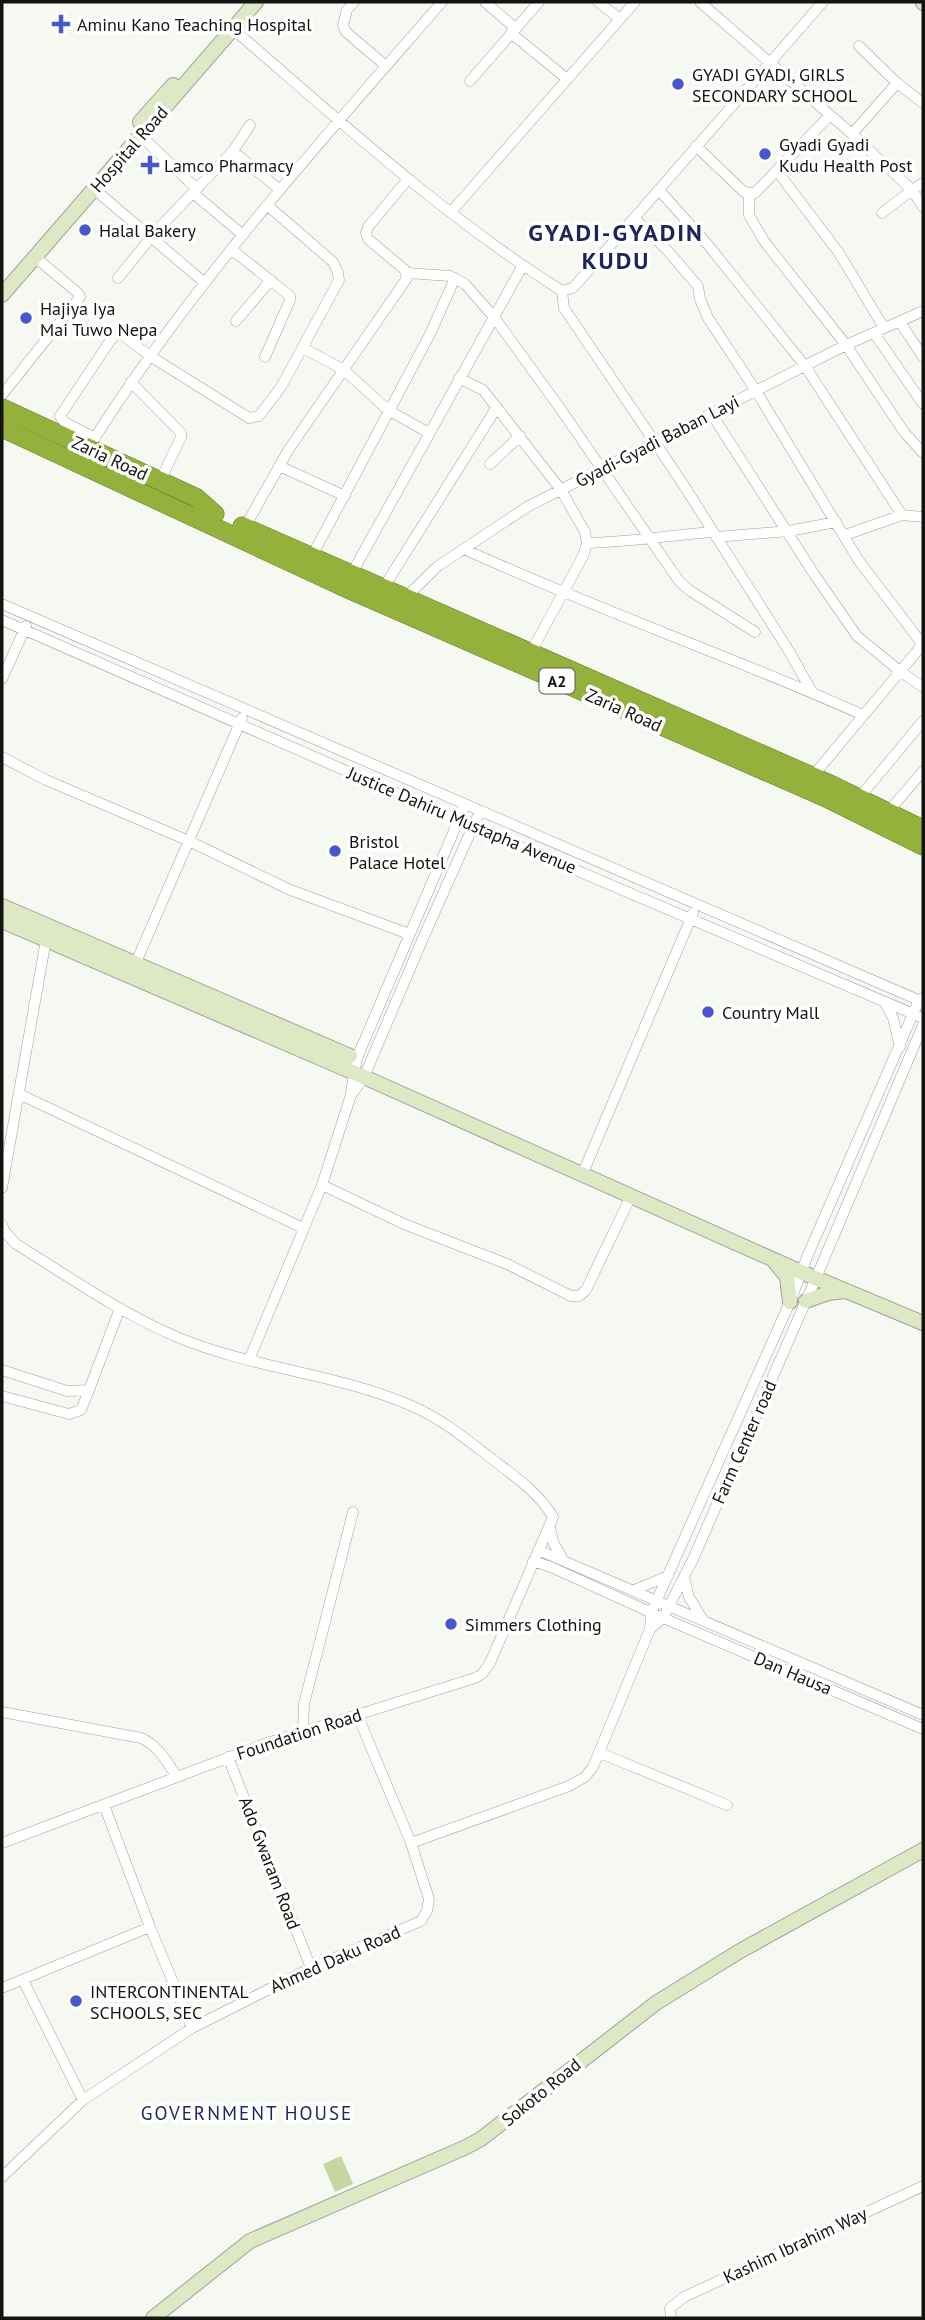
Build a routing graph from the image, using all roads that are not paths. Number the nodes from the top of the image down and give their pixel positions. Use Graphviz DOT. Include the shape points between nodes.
graph roads {
  1 [pos="245,2"];
  2 [pos="256,2"];
  3 [pos="354,2"];
  4 [pos="442,2"];
  5 [pos="485,2"];
  6 [pos="539,2"];
  7 [pos="598,2"];
  8 [pos="635,2"];
  9 [pos="700,2"];
  10 [pos="822,2"];
  11 [pos="620,19"];
  12 [pos="233,29"];
  13 [pos="513,30"];
  14 [pos="859,46"];
  15 [pos="769,62"];
  16 [pos="386,66"];
  17 [pos="567,79"];
  18 [pos="470,81"];
  19 [pos="897,83"];
  20 [pos="923,103"];
  21 [pos="830,115"];
  22 [pos="339,120"];
  23 [pos="250,125"];
  24 [pos="852,134"];
  25 [pos="141,136"];
  26 [pos="696,146"];
  27 [pos="233,151"];
  28 [pos="110,164"];
  29 [pos="777,171"];
  30 [pos="408,179"];
  31 [pos="923,183"];
  32 [pos="94,189"];
  33 [pos="280,190"];
  34 [pos="659,190"];
  35 [pos="912,190"];
  36 [pos="195,191"];
  37 [pos="749,194"];
  38 [pos="267,205"];
  39 [pos="923,207"];
  40 [pos="451,212"];
  41 [pos="882,213"];
  42 [pos="634,218"];
  43 [pos="243,234"];
  44 [pos="151,237"];
  45 [pos="231,249"];
  46 [pos="35,257"];
  47 [pos="523,265"];
  48 [pos="407,273"];
  49 [pos="118,278"];
  50 [pos="455,278"];
  51 [pos="271,280"];
  52 [pos="205,282"];
  53 [pos="2,283"];
  54 [pos="562,291"];
  55 [pos="2,295"];
  56 [pos="923,311"];
  57 [pos="494,317"];
  58 [pos="236,321"];
  59 [pos="900,322"];
  60 [pos="884,328"];
  61 [pos="874,333"];
  62 [pos="846,345"];
  63 [pos="303,348"];
  64 [pos="150,355"];
  65 [pos="265,357"];
  66 [pos="923,357"];
  67 [pos="804,366"];
  68 [pos="344,370"];
  69 [pos="459,378"];
  70 [pos="131,382"];
  71 [pos="756,391"];
  72 [pos="2,395"];
  73 [pos="923,404"];
  74 [pos="497,407"];
  75 [pos="2,408"];
  76 [pos="388,410"];
  77 [pos="711,413"];
  78 [pos="2,418"];
  79 [pos="2,428"];
  80 [pos="429,433"];
  81 [pos="520,436"];
  82 [pos="2,441"];
  83 [pos="655,441"];
  84 [pos="92,443"];
  85 [pos="923,453"];
  86 [pos="490,464"];
  87 [pos="279,466"];
  88 [pos="603,468"];
  89 [pos="160,481"];
  90 [pos="561,490"];
  91 [pos="345,496"];
  92 [pos="193,511"];
  93 [pos="902,515"];
  94 [pos="923,517"];
  95 [pos="213,519"];
  96 [pos="836,522"];
  97 [pos="245,527"];
  98 [pos="789,531"];
  99 [pos="715,535"];
  100 [pos="845,535"];
  101 [pos="650,538"];
  102 [pos="587,543"];
  103 [pos="464,549"];
  104 [pos="312,556"];
  105 [pos="352,573"];
  106 [pos="384,587"];
  107 [pos="562,591"];
  108 [pos="406,597"];
  109 [pos="2,604"];
  110 [pos="30,617"];
  111 [pos="2,620"];
  112 [pos="24,630"];
  113 [pos="755,632"];
  114 [pos="923,644"];
  115 [pos="531,652"];
  116 [pos="901,672"];
  117 [pos="2,679"];
  118 [pos="923,687"];
  119 [pos="812,692"];
  120 [pos="246,711"];
  121 [pos="863,715"];
  122 [pos="923,721"];
  123 [pos="240,723"];
  124 [pos="2,757"];
  125 [pos="923,771"];
  126 [pos="812,777"];
  127 [pos="859,798"];
  128 [pos="465,805"];
  129 [pos="480,811"];
  130 [pos="888,812"];
  131 [pos="458,820"];
  132 [pos="473,826"];
  133 [pos="923,829"];
  134 [pos="189,841"];
  135 [pos="923,846"];
  136 [pos="2,906"];
  137 [pos="697,906"];
  138 [pos="690,918"];
  139 [pos="2,922"];
  140 [pos="47,933"];
  141 [pos="409,934"];
  142 [pos="132,970"];
  143 [pos="922,1000"];
  144 [pos="885,1002"];
  145 [pos="918,1016"];
  146 [pos="923,1026"];
  147 [pos="900,1047"];
  148 [pos="351,1056"];
  149 [pos="358,1075"];
  150 [pos="19,1094"];
  151 [pos="582,1175"];
  152 [pos="322,1185"];
  153 [pos="2,1188"];
  154 [pos="631,1196"];
  155 [pos="303,1228"];
  156 [pos="3,1229"];
  157 [pos="771,1257"];
  158 [pos="801,1272"];
  159 [pos="816,1278"];
  160 [pos="849,1291"];
  161 [pos="806,1301"];
  162 [pos="790,1302"];
  163 [pos="120,1308"];
  164 [pos="923,1323"];
  165 [pos="249,1360"];
  166 [pos="2,1370"];
  167 [pos="89,1390"];
  168 [pos="2,1396"];
  169 [pos="353,1512"];
  170 [pos="550,1526"];
  171 [pos="538,1550"];
  172 [pos="563,1559"];
  173 [pos="533,1561"];
  174 [pos="669,1576"];
  175 [pos="684,1576"];
  176 [pos="633,1590"];
  177 [pos="657,1600"];
  178 [pos="669,1605"];
  179 [pos="652,1613"];
  180 [pos="663,1618"];
  181 [pos="704,1620"];
  182 [pos="650,1629"];
  183 [pos="2,1712"];
  184 [pos="357,1714"];
  185 [pos="923,1715"];
  186 [pos="923,1728"];
  187 [pos="303,1732"];
  188 [pos="600,1753"];
  189 [pos="228,1758"];
  190 [pos="177,1777"];
  191 [pos="727,1804"];
  192 [pos="104,1805"];
  193 [pos="2,1843"];
  194 [pos="411,1843"];
  195 [pos="923,1850"];
  196 [pos="150,1927"];
  197 [pos="311,1968"];
  198 [pos="23,1980"];
  199 [pos="2,1989"];
  200 [pos="192,2028"];
  201 [pos="82,2100"];
  202 [pos="2,2177"];
  203 [pos="923,2186"];
  204 [pos="670,2313"];
  205 [pos="153,2318"];
  1 -- 28 [label="street, Hospital Road"];
  2 -- 12 [label="street, Hospital Road"];
  3 -- 16 [label="street" via="346,10 346,32"];
  4 -- 16 [label="street"];
  5 -- 13 [label="street"];
  6 -- 13 [label="street"];
  7 -- 11 [label="street"];
  8 -- 11 [label="street"];
  9 -- 15 [label="street"];
  10 -- 15 [label="street"];
  11 -- 17 [label="street"];
  12 -- 22 [label="street"];
  12 -- 25 [label="street, Hospital Road"];
  13 -- 17 [label="street"];
  13 -- 18 [label="street"];
  14 -- 19 [label="street"];
  15 -- 21 [label="street"];
  15 -- 26 [label="street"];
  16 -- 22 [label="street"];
  17 -- 40 [label="street"];
  19 -- 20 [label="street"];
  19 -- 24 [label="street"];
  21 -- 24 [label="street"];
  21 -- 29 [label="street"];
  22 -- 30 [label="street"];
  22 -- 33 [label="street"];
  23 -- 27 [label="street"];
  24 -- 35 [label="street"];
  25 -- 28 [label="street, Hospital Road"];
  25 -- 36 [label="street"];
  26 -- 34 [label="street"];
  26 -- 37 [label="street"];
  27 -- 33 [label="street"];
  27 -- 36 [label="street"];
  28 -- 32 [label="street, Hospital Road"];
  28 -- 53 [label="street, Hospital Road"];
  29 -- 37 [label="street"];
  29 -- 60 [label="street" via="839,253"];
  30 -- 40 [label="street"];
  30 -- 48 [label="street" via="366,233"];
  31 -- 35 [label="street"];
  32 -- 44 [label="street"];
  32 -- 46 [label="street, Hospital Road"];
  33 -- 38 [label="street"];
  34 -- 42 [label="street"];
  34 -- 67 [label="street"];
  35 -- 39 [label="street"];
  35 -- 41 [label="street"];
  36 -- 43 [label="street"];
  36 -- 44 [label="street"];
  37 -- 62 [label="street" via="749,215 764,241"];
  38 -- 43 [label="street"];
  38 -- 63 [label="street" via="332,262 338,273 338,284"];
  40 -- 47 [label="street"];
  42 -- 54 [label="street" via="573,288"];
  42 -- 71 [label="street" via="698,286 708,317"];
  43 -- 45 [label="street"];
  44 -- 49 [label="street"];
  44 -- 52 [label="street"];
  45 -- 51 [label="street"];
  45 -- 52 [label="street"];
  46 -- 55 [label="street, Hospital Road"];
  46 -- 72 [label="street" via="80,297"];
  47 -- 54 [label="street"];
  47 -- 57 [label="street"];
  48 -- 50 [label="street"];
  48 -- 68 [label="street" via="404,285"];
  50 -- 57 [label="street" via="466,284"];
  50 -- 76 [label="street"];
  51 -- 58 [label="street"];
  51 -- 65 [label="street" via="290,300"];
  52 -- 64 [label="street"];
  54 -- 83 [label="street" via="564,307"];
  56 -- 59 [label="street, Gyadi-Gyadi Baban Layi"];
  57 -- 69 [label="street"];
  57 -- 88 [label="street"];
  59 -- 60 [label="street, Gyadi-Gyadi Baban Layi"];
  59 -- 66 [label="street"];
  60 -- 61 [label="street, Gyadi-Gyadi Baban Layi"];
  61 -- 62 [label="street, Gyadi-Gyadi Baban Layi"];
  61 -- 73 [label="street"];
  62 -- 67 [label="street, Gyadi-Gyadi Baban Layi"];
  62 -- 85 [label="street"];
  63 -- 64 [label="street" via="281,387 253,419"];
  63 -- 68 [label="street"];
  64 -- 70 [label="street"];
  64 -- 84 [label="street" via="116,334 60,416"];
  67 -- 71 [label="street, Gyadi-Gyadi Baban Layi"];
  67 -- 93 [label="street"];
  68 -- 76 [label="street"];
  68 -- 87 [label="street"];
  69 -- 74 [label="street" via="483,390"];
  69 -- 80 [label="street"];
  70 -- 84 [label="street"];
  70 -- 89 [label="street" via="181,433"];
  71 -- 77 [label="street, Gyadi-Gyadi Baban Layi"];
  71 -- 96 [label="street"];
  74 -- 81 [label="street"];
  74 -- 106 [label="street"];
  75 -- 84 [label="highway, Zaria Road / A2"];
  76 -- 80 [label="street"];
  76 -- 91 [label="street"];
  77 -- 83 [label="street, Gyadi-Gyadi Baban Layi"];
  77 -- 98 [label="street"];
  78 -- 92 [label="highway, A2"];
  79 -- 92 [label="highway, A2"];
  80 -- 105 [label="street"];
  81 -- 86 [label="street"];
  81 -- 90 [label="street"];
  82 -- 95 [label="highway, Zaria Road / A2" via="180,522 195,525"];
  83 -- 88 [label="street, Gyadi-Gyadi Baban Layi"];
  83 -- 99 [label="street"];
  84 -- 89 [label="highway, Zaria Road / A2"];
  87 -- 91 [label="street"];
  87 -- 97 [label="street"];
  88 -- 90 [label="street, Gyadi-Gyadi Baban Layi"];
  88 -- 101 [label="street"];
  89 -- 95 [label="highway, Zaria Road / A2" via="197,498"];
  90 -- 102 [label="street" via="579,518"];
  90 -- 103 [label="street, Gyadi-Gyadi Baban Layi"];
  91 -- 104 [label="street"];
  92 -- 95 [label="highway, Zaria Road / A2"];
  93 -- 94 [label="street"];
  93 -- 100 [label="street"];
  95 -- 97 [label="highway, Zaria Road / A2"];
  95 -- 135 [label="highway, Zaria Road / A2" via="354,592 824,797"];
  96 -- 98 [label="street"];
  96 -- 100 [label="street"];
  97 -- 104 [label="highway, Zaria Road / A2"];
  98 -- 99 [label="street"];
  98 -- 116 [label="street" via="857,636"];
  99 -- 101 [label="street"];
  99 -- 119 [label="street"];
  100 -- 114 [label="street" via="875,585"];
  101 -- 102 [label="street"];
  101 -- 113 [label="street" via="689,590"];
  102 -- 107 [label="street"];
  103 -- 107 [label="street"];
  103 -- 108 [label="street, Gyadi-Gyadi Baban Layi"];
  104 -- 105 [label="highway, Zaria Road / A2"];
  105 -- 106 [label="highway, Zaria Road / A2"];
  106 -- 108 [label="highway, Zaria Road / A2"];
  107 -- 115 [label="street"];
  107 -- 119 [label="street"];
  108 -- 115 [label="highway, Zaria Road / A2"];
  109 -- 110 [label="street"];
  110 -- 112 [label="street"];
  110 -- 120 [label="street"];
  111 -- 112 [label="street, Justice Dahiru Mustapha Avenue"];
  112 -- 117 [label="street"];
  112 -- 123 [label="street, Justice Dahiru Mustapha Avenue"];
  114 -- 116 [label="street"];
  115 -- 126 [label="highway, Zaria Road / A2"];
  116 -- 118 [label="street"];
  116 -- 121 [label="street"];
  119 -- 121 [label="street"];
  120 -- 123 [label="street"];
  120 -- 128 [label="street"];
  121 -- 126 [label="street"];
  122 -- 127 [label="street"];
  123 -- 131 [label="street, Justice Dahiru Mustapha Avenue"];
  123 -- 134 [label="street"];
  124 -- 134 [label="street"];
  125 -- 130 [label="street"];
  126 -- 127 [label="highway, Zaria Road / A2"];
  127 -- 130 [label="highway, Zaria Road / A2"];
  128 -- 129 [label="street"];
  128 -- 131 [label="street"];
  129 -- 132 [label="street"];
  129 -- 137 [label="street"];
  130 -- 133 [label="highway, Zaria Road / A2"];
  131 -- 132 [label="street, Justice Dahiru Mustapha Avenue"];
  131 -- 141 [label="street"];
  132 -- 138 [label="street, Justice Dahiru Mustapha Avenue"];
  132 -- 149 [label="street"];
  134 -- 141 [label="street" via="288,888"];
  134 -- 142 [label="street"];
  136 -- 140 [label="street"];
  137 -- 138 [label="street"];
  137 -- 143 [label="street"];
  138 -- 144 [label="street, Justice Dahiru Mustapha Avenue"];
  138 -- 151 [label="street"];
  139 -- 140 [label="street"];
  140 -- 142 [label="street"];
  140 -- 150 [label="street"];
  141 -- 149 [label="street" via="357,1058"];
  142 -- 148 [label="street"];
  142 -- 149 [label="street"];
  143 -- 145 [label="street"];
  144 -- 145 [label="street, Justice Dahiru Mustapha Avenue"];
  144 -- 147 [label="street"];
  145 -- 147 [label="street"];
  146 -- 159 [label="street, Farm Center road"];
  147 -- 158 [label="street"];
  149 -- 151 [label="street"];
  149 -- 152 [label="street"];
  150 -- 153 [label="street"];
  150 -- 155 [label="street"];
  151 -- 154 [label="street"];
  152 -- 154 [label="street" via="571,1296 586,1290"];
  152 -- 155 [label="street"];
  154 -- 157 [label="street"];
  155 -- 165 [label="street"];
  156 -- 163 [label="street" via="16,1244"];
  157 -- 158 [label="street"];
  157 -- 162 [label="street" via="784,1271"];
  158 -- 159 [label="street"];
  158 -- 162 [label="street"];
  159 -- 160 [label="street"];
  159 -- 161 [label="street, Farm Center road"];
  160 -- 161 [label="street"];
  160 -- 164 [label="street"];
  161 -- 175 [label="street, Farm Center road"];
  162 -- 174 [label="street"];
  163 -- 165 [label="street" via="175,1336"];
  163 -- 167 [label="street"];
  165 -- 170 [label="street" via="321,1376 411,1406 443,1422 511,1473 548,1508 553,1517"];
  166 -- 167 [label="street" via="67,1391"];
  167 -- 168 [label="street" via="81,1409 69,1414"];
  169 -- 187 [label="street" via="304,1704"];
  170 -- 171 [label="street, Foundation Road"];
  170 -- 172 [label="street"];
  171 -- 172 [label="street, Dan Hausa"];
  171 -- 173 [label="street, Foundation Road"];
  172 -- 176 [label="street, Dan Hausa"];
  173 -- 179 [label="street, Dan Hausa"];
  173 -- 184 [label="street, Foundation Road" via="482,1674"];
  174 -- 176 [label="street"];
  174 -- 177 [label="street"];
  175 -- 178 [label="street, Farm Center road"];
  175 -- 181 [label="street" via="689,1597"];
  176 -- 177 [label="street, Dan Hausa"];
  177 -- 178 [label="street, Dan Hausa"];
  177 -- 179 [label="street"];
  178 -- 180 [label="street, Farm Center road"];
  178 -- 181 [label="street, Dan Hausa"];
  179 -- 180 [label="street, Dan Hausa"];
  179 -- 182 [label="street"];
  180 -- 182 [label="street"];
  180 -- 186 [label="street, Dan Hausa"];
  181 -- 185 [label="street, Dan Hausa"];
  182 -- 188 [label="street"];
  183 -- 190 [label="street" via="141,1738 151,1742"];
  184 -- 187 [label="street, Foundation Road"];
  184 -- 194 [label="street, Ahmed Daku Road"];
  187 -- 189 [label="street, Foundation Road"];
  188 -- 191 [label="street"];
  188 -- 194 [label="street" via="585,1777 569,1786"];
  189 -- 190 [label="street, Foundation Road"];
  189 -- 197 [label="street, Ado Gwaram Road"];
  190 -- 192 [label="street, Foundation Road"];
  192 -- 193 [label="street, Foundation Road"];
  192 -- 196 [label="street"];
  194 -- 197 [label="street, Ahmed Daku Road" via="429,1899 421,1921"];
  195 -- 205 [label="street, Sokoto Road" via="656,2003 481,2139 250,2241"];
  196 -- 198 [label="street"];
  196 -- 200 [label="street"];
  197 -- 200 [label="street, Ahmed Daku Road"];
  198 -- 199 [label="street"];
  198 -- 201 [label="street"];
  200 -- 201 [label="street, Ahmed Daku Road"];
  201 -- 202 [label="street, Ahmed Daku Road"];
  203 -- 204 [label="street, Kashim Ibrahim Way" via="684,2297"];
}
